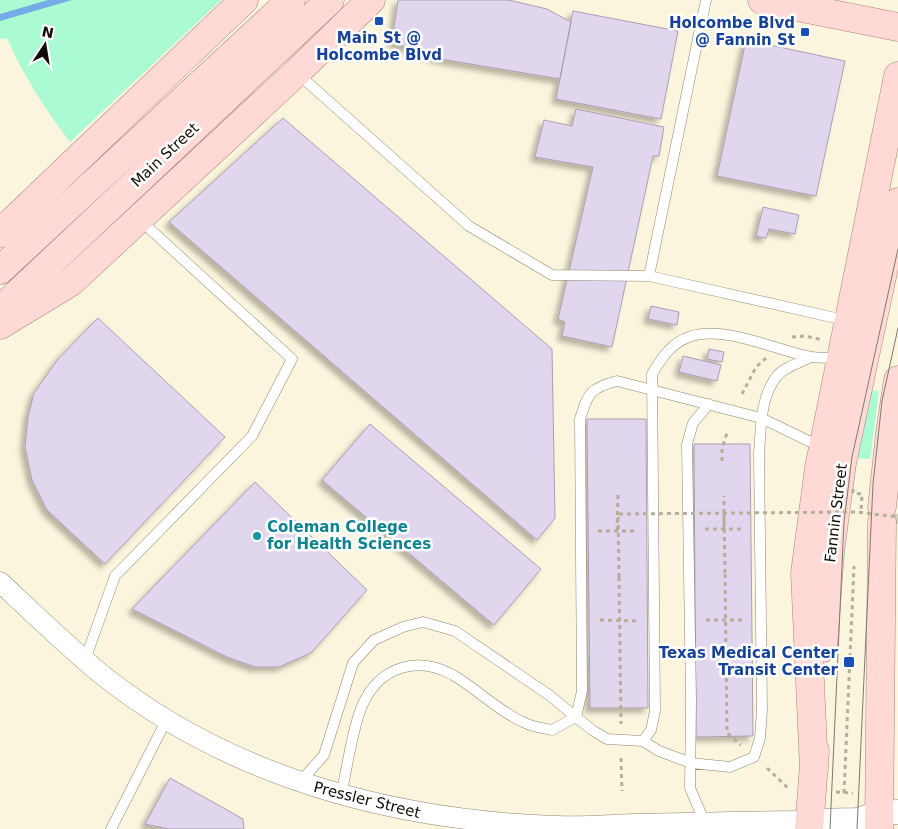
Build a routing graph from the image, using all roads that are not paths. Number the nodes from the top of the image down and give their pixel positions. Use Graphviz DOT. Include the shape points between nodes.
graph roads {
  1 [pos="244,0"];
  2 [pos="291,0"];
  3 [pos="330,0"];
  4 [pos="706,0"];
  5 [pos="762,0"];
  6 [pos="359,5"];
  7 [pos="898,27"];
  8 [pos="297,72"];
  9 [pos="898,76"];
  10 [pos="895,106"];
  11 [pos="898,202"];
  12 [pos="139,219"];
  13 [pos="0,233"];
  14 [pos="0,270"];
  15 [pos="649,276"];
  16 [pos="0,310"];
  17 [pos="849,321"];
  18 [pos="0,324"];
  19 [pos="835,350"];
  20 [pos="811,357"];
  21 [pos="898,380"];
  22 [pos="653,391"];
  23 [pos="709,404"];
  24 [pos="762,418"];
  25 [pos="823,447"];
  26 [pos="884,516"];
  27 [pos="0,582"];
  28 [pos="85,660"];
  29 [pos="576,717"];
  30 [pos="166,719"];
  31 [pos="643,741"];
  32 [pos="691,763"];
  33 [pos="814,769"];
  34 [pos="299,783"];
  35 [pos="341,795"];
  36 [pos="878,821"];
  37 [pos="705,823"];
  38 [pos="810,825"];
  39 [pos="580,827"];
  40 [pos="111,829"];
  1 -- 13 [label="main road"];
  2 -- 14 [label="main road, Main Street"];
  3 -- 16 [label="main road, Main Street"];
  4 -- 15 [label="lane"];
  5 -- 7 [label="main road"];
  6 -- 8 [label="main road"];
  8 -- 12 [label="main road"];
  8 -- 15 [label="lane" via="469,226 552,274"];
  9 -- 10 [label="main road"];
  10 -- 17 [label="main road"];
  11 -- 33 [label="main road, Fannin Street" via="842,462 830,552"];
  12 -- 18 [label="main road" via="71,282"];
  12 -- 28 [label="lane" via="292,359 252,436 115,576"];
  15 -- 17 [label="lane"];
  17 -- 19 [label="main road"];
  19 -- 20 [label="lane"];
  19 -- 25 [label="main road"];
  20 -- 22 [label="lane" via="711,334 689,337 664,355 652,374"];
  20 -- 24 [label="lane" via="778,374 766,396"];
  21 -- 26 [label="main road" via="890,433"];
  22 -- 23 [label="lane"];
  22 -- 29 [label="lane" via="617,381 597,386 586,400 580,419 582,691"];
  22 -- 31 [label="lane" via="655,711"];
  23 -- 24 [label="lane"];
  23 -- 32 [label="lane" via="693,423 687,444"];
  24 -- 25 [label="lane"];
  24 -- 32 [label="lane" via="759,454 760,738 754,757 730,767"];
  25 -- 33 [label="main road" via="805,573"];
  26 -- 36 [label="main road"];
  27 -- 28 [label="street, Pressler Street"];
  28 -- 30 [label="street, Pressler Street"];
  29 -- 31 [label="lane" via="606,739"];
  29 -- 34 [label="lane" via="550,695 455,631 423,622 374,640 353,663 324,754"];
  29 -- 35 [label="lane" via="552,730 523,723 453,676 434,667 411,664 377,682 362,706"];
  30 -- 34 [label="street, Pressler Street" via="234,755"];
  30 -- 40 [label="lane"];
  31 -- 32 [label="lane"];
  32 -- 37 [label="lane" via="690,788"];
  33 -- 38 [label="main road, Fannin Street"];
  34 -- 35 [label="street, Pressler Street"];
  35 -- 39 [label="street, Pressler Street" via="462,820"];
  36 -- 38 [label="street, Pressler Street"];
  37 -- 38 [label="street, Pressler Street"];
  37 -- 39 [label="street, Pressler Street"];
}
